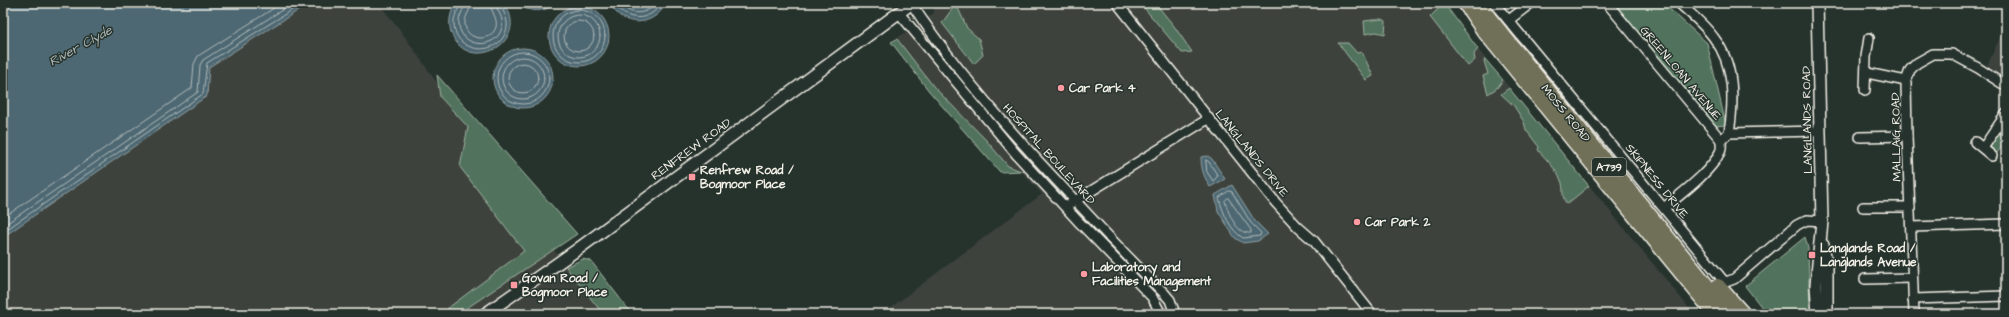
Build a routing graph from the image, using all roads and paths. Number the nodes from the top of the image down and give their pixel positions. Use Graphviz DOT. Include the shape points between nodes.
graph roads {
  1 [pos="911,3"];
  2 [pos="1118,3"];
  3 [pos="1465,3"];
  4 [pos="1479,3"];
  5 [pos="1494,3"];
  6 [pos="1531,3"];
  7 [pos="1608,3"];
  8 [pos="1679,3"];
  9 [pos="1817,3"];
  10 [pos="899,13"];
  11 [pos="1509,20"];
  12 [pos="1869,38"];
  13 [pos="1867,72"];
  14 [pos="1906,81"];
  15 [pos="2006,86"];
  16 [pos="1865,90"];
  17 [pos="2006,114"];
  18 [pos="1208,119"];
  19 [pos="1820,131"];
  20 [pos="1729,133"];
  21 [pos="1907,136"];
  22 [pos="1860,137"];
  23 [pos="1722,140"];
  24 [pos="1976,142"];
  25 [pos="1983,148"];
  26 [pos="1992,156"];
  27 [pos="1075,201"];
  28 [pos="1637,202"];
  29 [pos="1862,207"];
  30 [pos="1910,207"];
  31 [pos="1065,208"];
  32 [pos="1664,208"];
  33 [pos="1822,221"];
  34 [pos="2006,224"];
  35 [pos="1911,227"];
  36 [pos="1822,237"];
  37 [pos="1912,278"];
  38 [pos="1871,282"];
  39 [pos="2006,296"];
  40 [pos="1913,299"];
  41 [pos="1712,311"];
  42 [pos="485,314"];
  43 [pos="1161,314"];
  44 [pos="1175,314"];
  45 [pos="1372,314"];
  46 [pos="1730,314"];
  47 [pos="1743,314"];
  48 [pos="1818,314"];
  49 [pos="1827,314"];
  50 [pos="1914,314"];
  1 -- 10 [label="street, RENFREW ROAD"];
  1 -- 27 [label="street, HOSPITAL BOULEVARD" via="960,69 1018,140"];
  2 -- 18 [label="street, LANGLANDS DRIVE"];
  3 -- 41 [label="main road, MOSS ROAD / A739" via="1484,31"];
  4 -- 28 [label="main road, MOSS ROAD / A739"];
  5 -- 11 [label="street, SKIPNESS DRIVE"];
  6 -- 11 [label="street"];
  7 -- 23 [label="street, GREENLOAN AVENUE"];
  8 -- 20 [label="street" via="1714,38 1722,50 1730,71 1732,98"];
  9 -- 19 [label="street, LANGLANDS ROAD"];
  10 -- 31 [label="street, HOSPITAL BOULEVARD" via="1016,154"];
  10 -- 42 [label="street, RENFREW ROAD" via="578,249"];
  11 -- 32 [label="street, SKIPNESS DRIVE"];
  12 -- 13 [label="street"];
  13 -- 14 [label="street"];
  13 -- 16 [label="street"];
  14 -- 15 [label="street, MALLAIG ROAD" via="1910,70 1925,58 1933,54 1947,53 1978,68"];
  14 -- 21 [label="street, MALLAIG ROAD"];
  17 -- 25 [label="street"];
  18 -- 27 [label="street"];
  18 -- 45 [label="street, LANGLANDS DRIVE" via="1298,228 1314,241"];
  19 -- 20 [label="street"];
  19 -- 33 [label="street, LANGLANDS ROAD"];
  20 -- 23 [label="street"];
  21 -- 22 [label="street" via="1871,141"];
  21 -- 30 [label="street, MALLAIG ROAD"];
  23 -- 32 [label="street" via="1721,152 1710,166"];
  24 -- 25 [label="street"];
  25 -- 26 [label="street"];
  27 -- 31 [label="street"];
  27 -- 44 [label="street, HOSPITAL BOULEVARD" via="1104,234 1164,293 1170,300"];
  28 -- 46 [label="main road, MOSS ROAD / A739"];
  28 -- 47 [label="main road"];
  29 -- 30 [label="street" via="1872,211"];
  30 -- 35 [label="street, MALLAIG ROAD"];
  31 -- 43 [label="street, HOSPITAL BOULEVARD" via="1152,297"];
  32 -- 33 [label="street, SKIPNESS DRIVE" via="1720,278 1726,282 1734,279 1802,222"];
  33 -- 36 [label="street, LANGLANDS ROAD"];
  34 -- 35 [label="street"];
  35 -- 37 [label="street, MALLAIG ROAD"];
  36 -- 48 [label="street, LANGLANDS ROAD" via="1816,286"];
  36 -- 49 [label="street, LANGLANDS ROAD" via="1827,267"];
  37 -- 38 [label="street"];
  37 -- 40 [label="street, MALLAIG ROAD"];
  39 -- 40 [label="street"];
  40 -- 50 [label="street, MALLAIG ROAD"];
}
